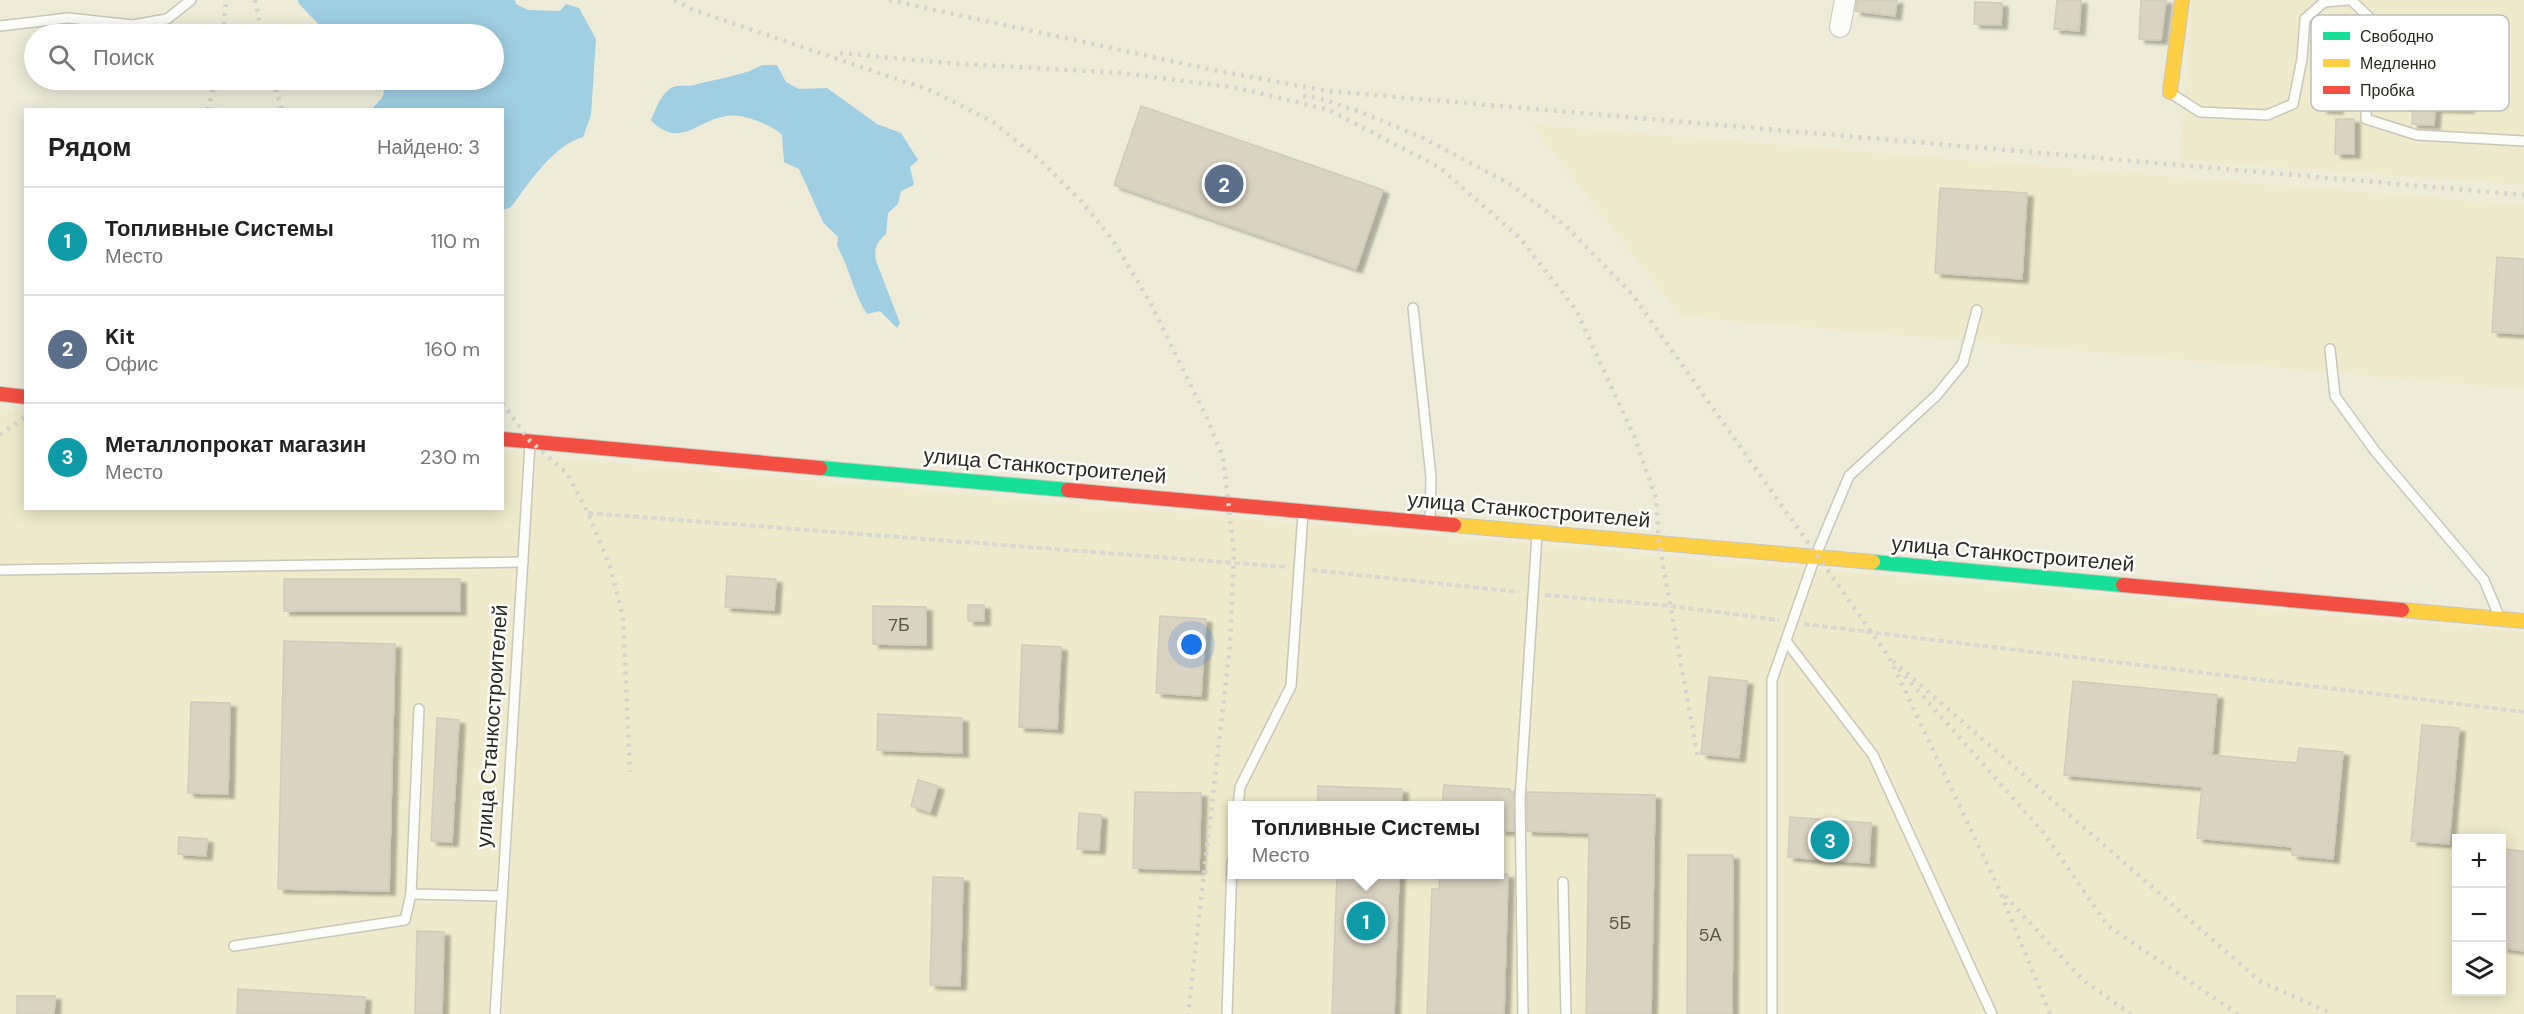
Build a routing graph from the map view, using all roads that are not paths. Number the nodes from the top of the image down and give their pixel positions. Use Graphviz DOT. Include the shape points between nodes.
graph roads {
  1 [pos="191,0"];
  2 [pos="1845,0"];
  3 [pos="2182,0"];
  4 [pos="2350,0"];
  5 [pos="2367,15"];
  6 [pos="117,24"];
  7 [pos="143,24"];
  8 [pos="0,26"];
  9 [pos="1840,27"];
  10 [pos="2170,93"];
  11 [pos="2366,111"];
  12 [pos="2524,141"];
  13 [pos="1413,308"];
  14 [pos="1977,310"];
  15 [pos="2330,349"];
  16 [pos="0,394"];
  17 [pos="24,397"];
  18 [pos="504,439"];
  19 [pos="530,441"];
  20 [pos="1303,511"];
  21 [pos="1430,522"];
  22 [pos="1537,532"];
  23 [pos="1815,557"];
  24 [pos="523,562"];
  25 [pos="0,570"];
  26 [pos="2500,618"];
  27 [pos="2524,621"];
  28 [pos="1786,641"];
  29 [pos="419,709"];
  30 [pos="1239,801"];
  31 [pos="1232,879"];
  32 [pos="1563,882"];
  33 [pos="411,894"];
  34 [pos="502,896"];
  35 [pos="234,946"];
  36 [pos="495,1014"];
  37 [pos="1227,1014"];
  38 [pos="1523,1014"];
  39 [pos="1566,1014"];
  40 [pos="1772,1014"];
  41 [pos="1992,1014"];
  1 -- 7 [label="lane" via="167,19"];
  2 -- 9 [label="street"];
  3 -- 10 [label="main road"];
  4 -- 5 [label="lane"];
  4 -- 10 [label="lane" via="2324,2 2306,19 2293,104 2267,115 2200,112"];
  6 -- 8 [label="lane" via="68,18"];
  11 -- 12 [label="lane" via="2366,119 2418,135"];
  13 -- 21 [label="lane" via="1431,477"];
  14 -- 23 [label="lane" via="1963,363 1936,395 1849,476"];
  15 -- 26 [label="lane" via="2335,396 2375,451 2484,580"];
  16 -- 17 [label="main road"];
  18 -- 19 [label="main road, улица Станкостроителей"];
  19 -- 20 [label="main road, улица Станкостроителей"];
  19 -- 24 [label="lane, улица Станкостроителей"];
  20 -- 21 [label="main road, улица Станкостроителей"];
  20 -- 30 [label="lane" via="1291,686 1240,787"];
  21 -- 22 [label="main road, улица Станкостроителей"];
  22 -- 23 [label="main road, улица Станкостроителей"];
  22 -- 38 [label="lane" via="1520,799"];
  23 -- 26 [label="main road, улица Станкостроителей"];
  23 -- 28 [label="lane"];
  24 -- 25 [label="lane"];
  24 -- 34 [label="lane, улица Станкостроителей"];
  26 -- 27 [label="main road, улица Станкостроителей"];
  28 -- 40 [label="lane" via="1772,680"];
  28 -- 41 [label="lane" via="1873,755"];
  29 -- 33 [label="lane"];
  31 -- 37 [label="lane"];
  32 -- 39 [label="lane"];
  33 -- 34 [label="lane"];
  33 -- 35 [label="lane" via="405,920"];
  34 -- 36 [label="lane, улица Станкостроителей"];
}
